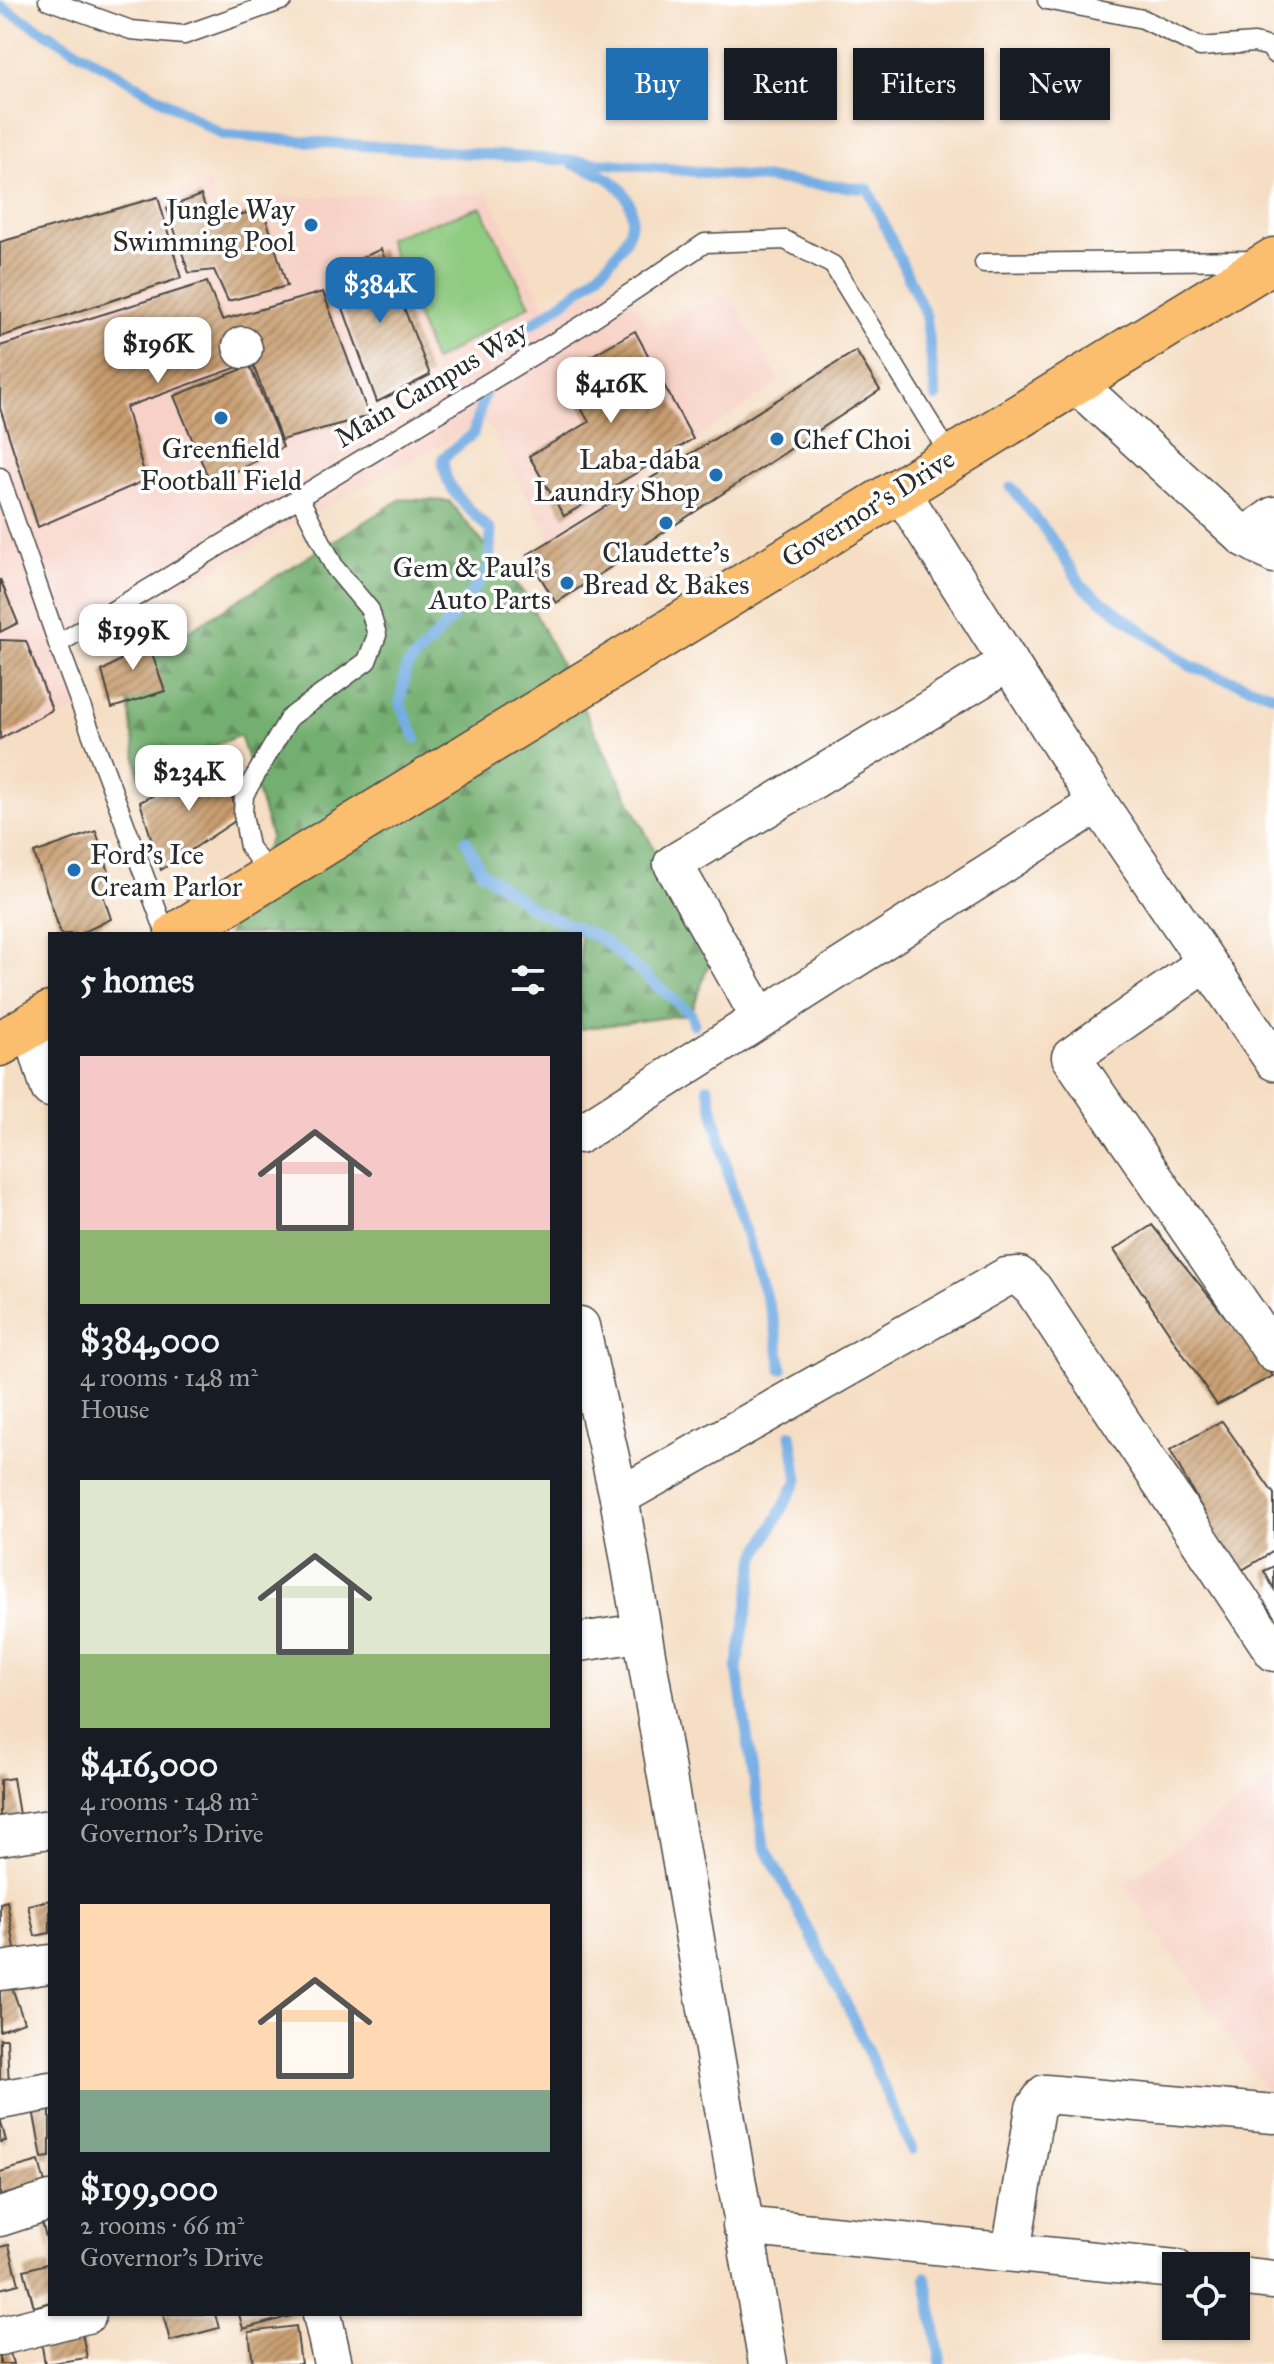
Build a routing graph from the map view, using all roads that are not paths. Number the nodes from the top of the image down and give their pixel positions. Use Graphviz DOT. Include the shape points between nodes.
graph roads {
  1 [pos="48,0"];
  2 [pos="283,0"];
  3 [pos="1047,0"];
  4 [pos="1274,54"];
  5 [pos="1274,260"];
  6 [pos="984,263"];
  7 [pos="1074,382"];
  8 [pos="951,457"];
  9 [pos="0,477"];
  10 [pos="899,489"];
  11 [pos="299,497"];
  12 [pos="1264,535"];
  13 [pos="58,644"];
  14 [pos="1009,662"];
  15 [pos="1098,803"];
  16 [pos="271,876"];
  17 [pos="165,932"];
  18 [pos="180,932"];
  19 [pos="1206,963"];
  20 [pos="760,1017"];
  21 [pos="27,1028"];
  22 [pos="1274,1061"];
  23 [pos="48,1083"];
  24 [pos="582,1133"];
  25 [pos="582,1335"];
  26 [pos="1274,1353"];
  27 [pos="619,1497"];
  28 [pos="640,1633"];
  29 [pos="582,1642"];
  30 [pos="1274,1652"];
  31 [pos="48,1829"];
  32 [pos="0,1836"];
  33 [pos="48,1964"];
  34 [pos="0,1971"];
  35 [pos="48,2091"];
  36 [pos="0,2100"];
  37 [pos="1274,2114"];
  38 [pos="48,2202"];
  39 [pos="0,2217"];
  40 [pos="742,2226"];
  41 [pos="1011,2252"];
  42 [pos="1162,2268"];
  43 [pos="1250,2277"];
  44 [pos="1274,2280"];
  45 [pos="79,2316"];
  46 [pos="322,2316"];
  47 [pos="0,2336"];
  48 [pos="333,2364"];
  49 [pos="768,2364"];
  1 -- 2 [label="lane" via="131,30 184,35"];
  3 -- 4 [label="lane" via="1143,19 1200,47 1254,43 1270,47"];
  5 -- 6 [label="lane"];
  5 -- 7 [label="main road, Governor's Drive"];
  7 -- 8 [label="main road, Governor's Drive"];
  7 -- 12 [label="street"];
  8 -- 10 [label="main road, Governor's Drive"];
  8 -- 11 [label="lane, Main Campus Way" via="833,265 785,240 705,243 581,326"];
  9 -- 13 [label="lane"];
  10 -- 14 [label="street"];
  10 -- 16 [label="main road, Governor's Drive"];
  11 -- 13 [label="lane, Main Campus Way"];
  11 -- 16 [label="lane" via="335,568 370,610 377,635 367,661 289,718 244,795 249,847"];
  13 -- 17 [label="lane"];
  14 -- 15 [label="street"];
  14 -- 20 [label="street" via="673,864"];
  15 -- 19 [label="street"];
  15 -- 20 [label="street"];
  16 -- 18 [label="main road, Governor's Drive"];
  19 -- 22 [label="street"];
  19 -- 26 [label="street" via="1071,1057"];
  20 -- 24 [label="street"];
  21 -- 23 [label="street"];
  25 -- 27 [label="street"];
  27 -- 28 [label="street"];
  27 -- 30 [label="street" via="1006,1277 1019,1276 1033,1289"];
  28 -- 29 [label="street"];
  28 -- 40 [label="street"];
  31 -- 32 [label="street"];
  33 -- 34 [label="street"];
  35 -- 36 [label="street"];
  37 -- 41 [label="street" via="1045,2094 1035,2108"];
  38 -- 39 [label="street"];
  40 -- 41 [label="street"];
  40 -- 49 [label="street"];
  41 -- 42 [label="street"];
  43 -- 44 [label="street"];
  45 -- 47 [label="street"];
  46 -- 48 [label="street"];
}
